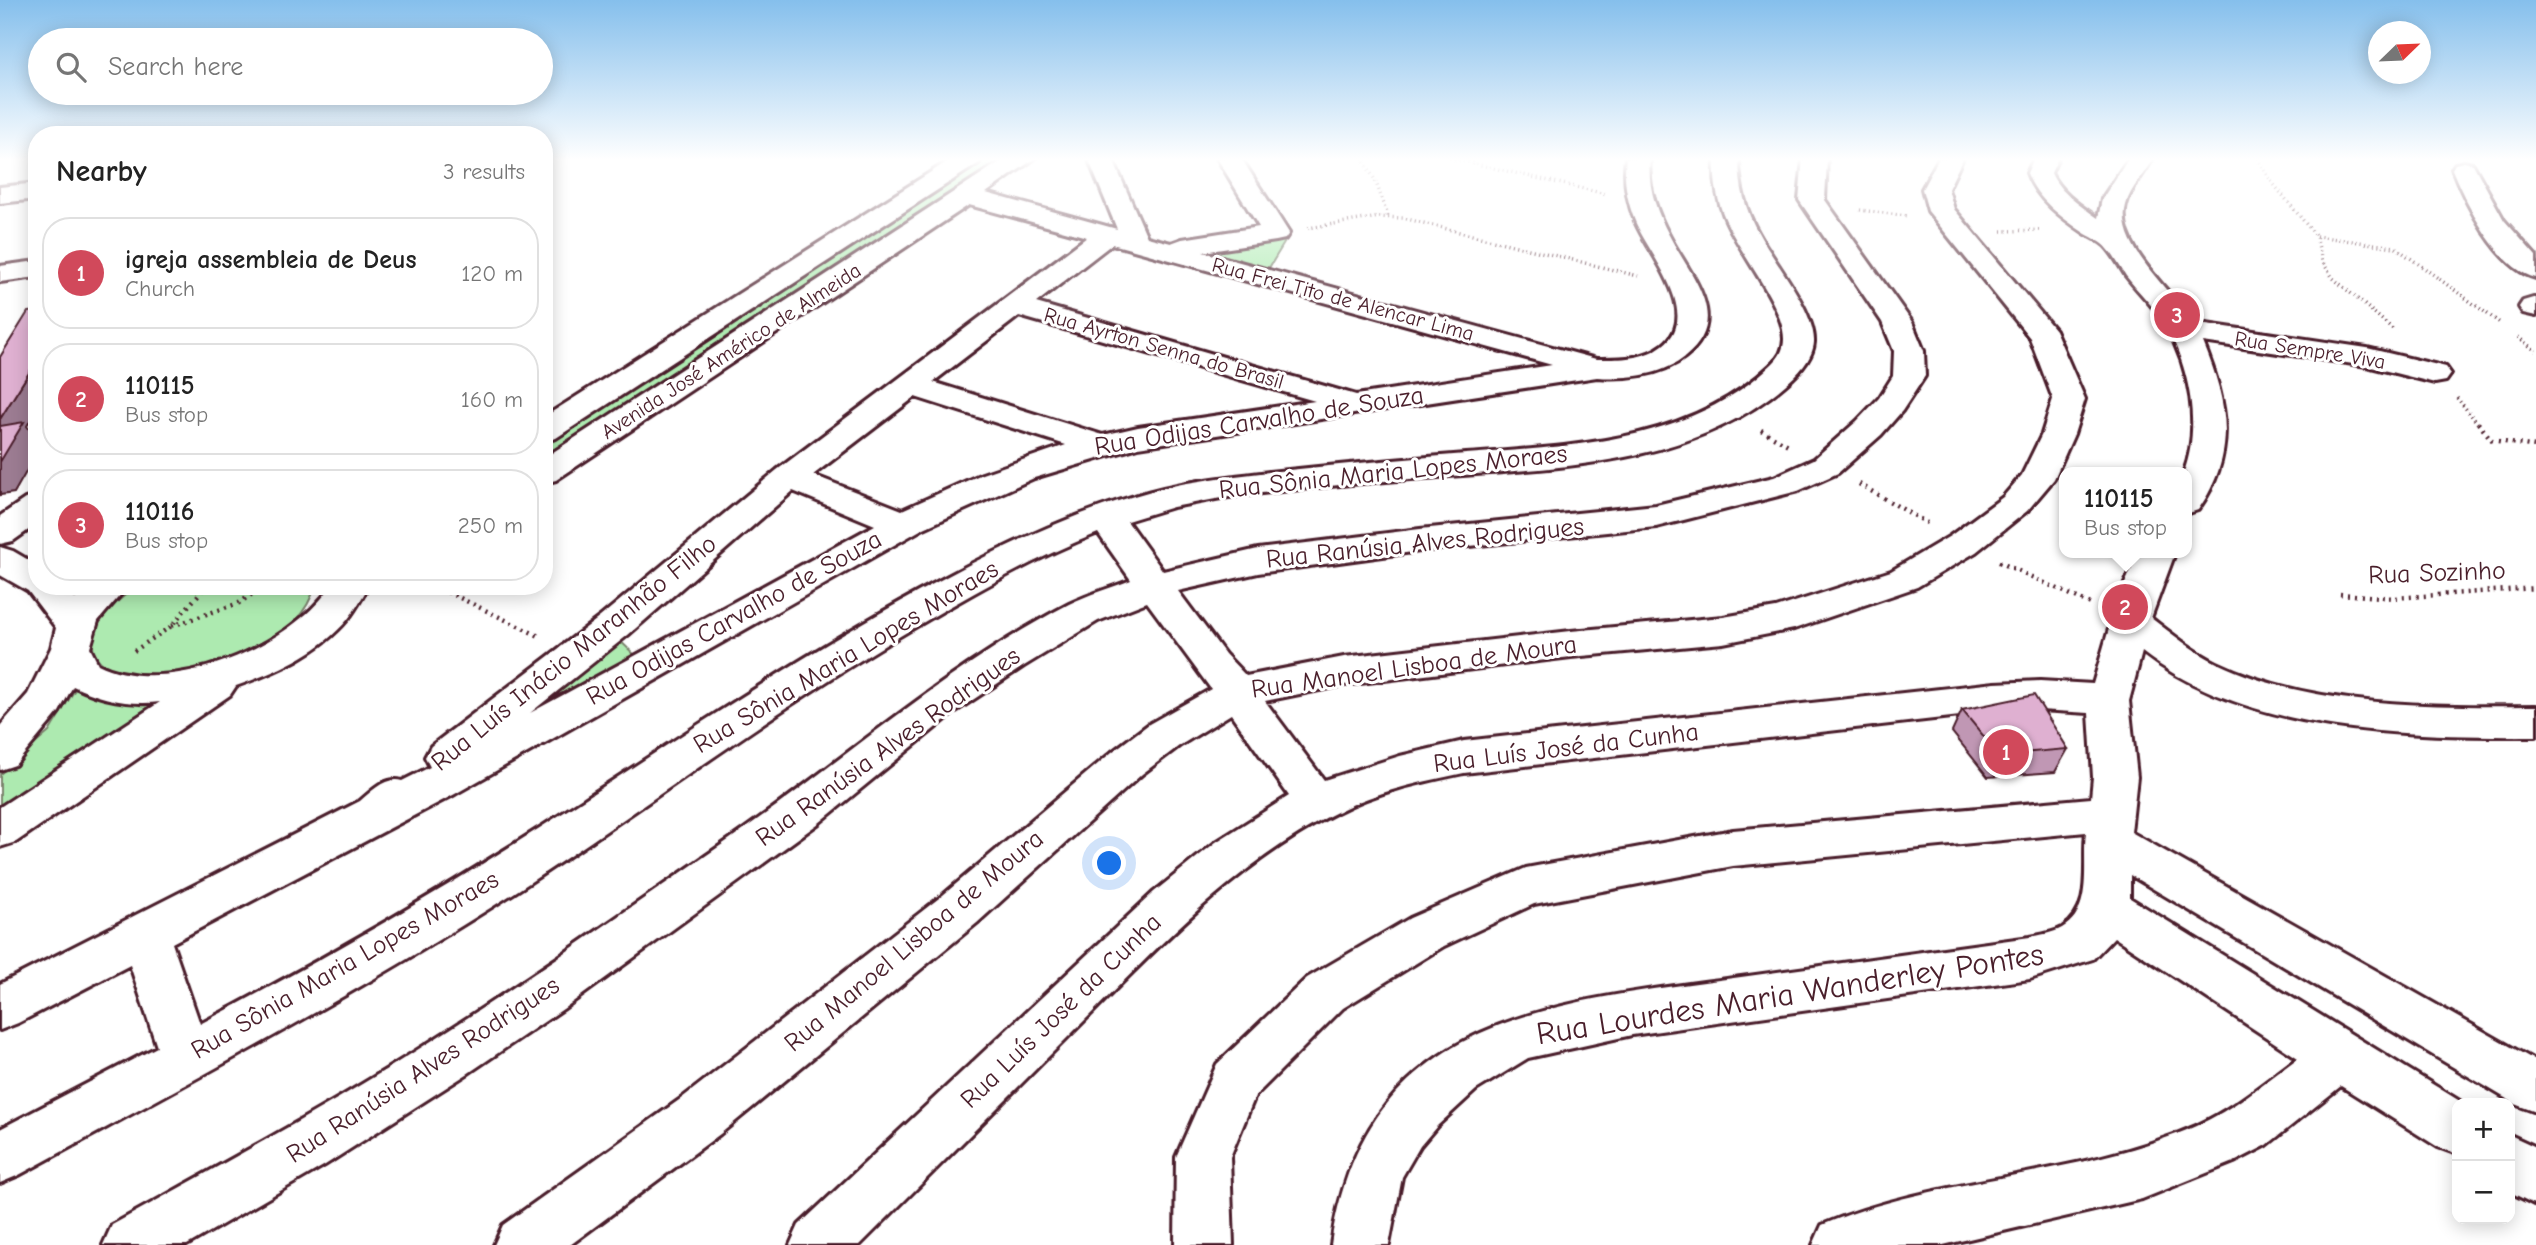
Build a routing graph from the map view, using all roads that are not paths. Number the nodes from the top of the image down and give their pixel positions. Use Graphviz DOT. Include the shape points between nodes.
graph roads {
  1 [pos="879,216"];
  2 [pos="936,216"];
  3 [pos="1040,216"];
  4 [pos="1124,216"];
  5 [pos="1265,216"];
  6 [pos="1647,216"];
  7 [pos="1737,216"];
  8 [pos="1822,216"];
  9 [pos="1945,216"];
  10 [pos="2080,216"];
  11 [pos="2112,216"];
  12 [pos="2488,216"];
  13 [pos="1135,242"];
  14 [pos="2122,245"];
  15 [pos="28,270"];
  16 [pos="2536,270"];
  17 [pos="0,274"];
  18 [pos="1013,305"];
  19 [pos="2184,330"];
  20 [pos="1597,368"];
  21 [pos="2435,374"];
  22 [pos="910,385"];
  23 [pos="1355,403"];
  24 [pos="553,425"];
  25 [pos="1099,445"];
  26 [pos="553,467"];
  27 [pos="789,477"];
  28 [pos="2192,492"];
  29 [pos="28,513"];
  30 [pos="1105,517"];
  31 [pos="904,524"];
  32 [pos="0,533"];
  33 [pos="28,545"];
  34 [pos="0,547"];
  35 [pos="2155,558"];
  36 [pos="0,559"];
  37 [pos="28,576"];
  38 [pos="1154,585"];
  39 [pos="49,595"];
  40 [pos="98,595"];
  41 [pos="341,599"];
  42 [pos="614,626"];
  43 [pos="72,638"];
  44 [pos="2125,640"];
  45 [pos="674,650"];
  46 [pos="236,671"];
  47 [pos="1237,692"];
  48 [pos="2109,701"];
  49 [pos="2536,721"];
  50 [pos="0,754"];
  51 [pos="1317,803"];
  52 [pos="376,813"];
  53 [pos="2110,827"];
  54 [pos="0,830"];
  55 [pos="2106,907"];
  56 [pos="145,936"];
  57 [pos="0,1008"];
  58 [pos="186,1057"];
  59 [pos="2339,1057"];
  60 [pos="2533,1084"];
  61 [pos="2452,1126"];
  62 [pos="0,1157"];
  63 [pos="2515,1164"];
  64 [pos="2536,1178"];
  65 [pos="132,1245"];
  66 [pos="523,1245"];
  67 [pos="819,1245"];
  68 [pos="1205,1245"];
  69 [pos="1360,1245"];
  70 [pos="1842,1245"];
  1 -- 24 [label="street, Avenida José Américo de Almeida"];
  2 -- 26 [label="street, Avenida José Américo de Almeida"];
  3 -- 13 [label="street, Rua Frei Tito de Alencar Lima"];
  4 -- 13 [label="street"];
  5 -- 13 [label="street" via="1276,233"];
  6 -- 20 [label="street, Rua Odijas Carvalho de Souza" via="1692,303 1692,333 1667,356 1631,368"];
  7 -- 30 [label="street, Rua Sônia Maria Lopes Moraes" via="1793,318 1800,345 1782,372 1730,413 1696,428 1633,445 1516,461 1347,473 1198,491"];
  8 -- 38 [label="street, Rua Ranúsia Alves Rodrigues" via="1897,322 1906,340 1909,365 1909,376 1891,404 1826,466 1786,484 1656,516 1258,561"];
  9 -- 47 [label="street, Rua Manoel Lisboa de Moura" via="2044,336 2069,399 2037,479 2015,504 1963,544 1904,579 1780,620 1344,671"];
  10 -- 14 [label="street"];
  11 -- 14 [label="street"];
  12 -- 16 [label="street"];
  13 -- 18 [label="street, Rua Luís Inácio Maranhão Filho"];
  13 -- 20 [label="street, Rua Frei Tito de Alencar Lima"];
  14 -- 19 [label="street"];
  15 -- 17 [label="street"];
  18 -- 22 [label="street, Rua Luís Inácio Maranhão Filho"];
  18 -- 23 [label="street, Rua Ayrton Senna do Brasil"];
  19 -- 21 [label="street, Rua Sempre Viva" via="2367,356"];
  19 -- 28 [label="street" via="2210,429 2200,478"];
  20 -- 23 [label="street, Rua Odijas Carvalho de Souza"];
  22 -- 25 [label="street"];
  22 -- 27 [label="street, Rua Luís Inácio Maranhão Filho"];
  23 -- 25 [label="street, Rua Odijas Carvalho de Souza"];
  25 -- 31 [label="street, Rua Odijas Carvalho de Souza" via="990,482"];
  27 -- 31 [label="street"];
  27 -- 42 [label="street, Rua Luís Inácio Maranhão Filho"];
  29 -- 32 [label="street"];
  30 -- 38 [label="street"];
  30 -- 58 [label="street, Rua Sônia Maria Lopes Moraes" via="1039,544 874,634 415,932"];
  31 -- 45 [label="street, Rua Odijas Carvalho de Souza"];
  33 -- 34 [label="street"];
  35 -- 44 [label="street"];
  36 -- 37 [label="street"];
  38 -- 47 [label="street"];
  38 -- 65 [label="street, Rua Ranúsia Alves Rodrigues" via="1085,612 1010,656 943,701 803,811 545,994 306,1147"];
  39 -- 43 [label="street"];
  40 -- 43 [label="street"];
  41 -- 46 [label="street" via="308,634"];
  42 -- 45 [label="street"];
  42 -- 52 [label="street, Rua Luís Inácio Maranhão Filho"];
  43 -- 46 [label="street" via="78,669 97,682 125,688 172,687"];
  43 -- 50 [label="street" via="45,702"];
  44 -- 48 [label="street"];
  44 -- 49 [label="street" via="2168,652 2215,678 2334,709 2403,718"];
  45 -- 52 [label="street, Rua Odijas Carvalho de Souza" via="451,776"];
  46 -- 54 [label="street"];
  47 -- 51 [label="street"];
  47 -- 66 [label="street, Rua Manoel Lisboa de Moura" via="1127,763 960,909 764,1066"];
  48 -- 51 [label="street, Rua Luís José da Cunha" via="2043,694 1959,701 1464,757 1424,765"];
  48 -- 53 [label="street" via="2115,777"];
  51 -- 67 [label="street, Rua Luís José da Cunha" via="1227,857 1165,911"];
  52 -- 56 [label="street, Rua Luís Inácio Maranhão Filho"];
  53 -- 55 [label="street"];
  53 -- 60 [label="street"];
  53 -- 68 [label="street" via="1733,848 1526,887 1427,932 1325,993 1235,1081 1203,1157"];
  55 -- 59 [label="street"];
  55 -- 69 [label="street, Rua Lourdes Maria Wanderley Pontes" via="2076,945 2053,953 1558,1027 1517,1039 1440,1086 1406,1123 1379,1165"];
  56 -- 57 [label="street, Rua Luís Inácio Maranhão Filho"];
  56 -- 58 [label="street"];
  58 -- 62 [label="street, Rua Sônia Maria Lopes Moraes"];
  59 -- 61 [label="street"];
  59 -- 70 [label="street" via="2248,1126 2142,1173 1908,1225"];
  63 -- 64 [label="street"];
}
